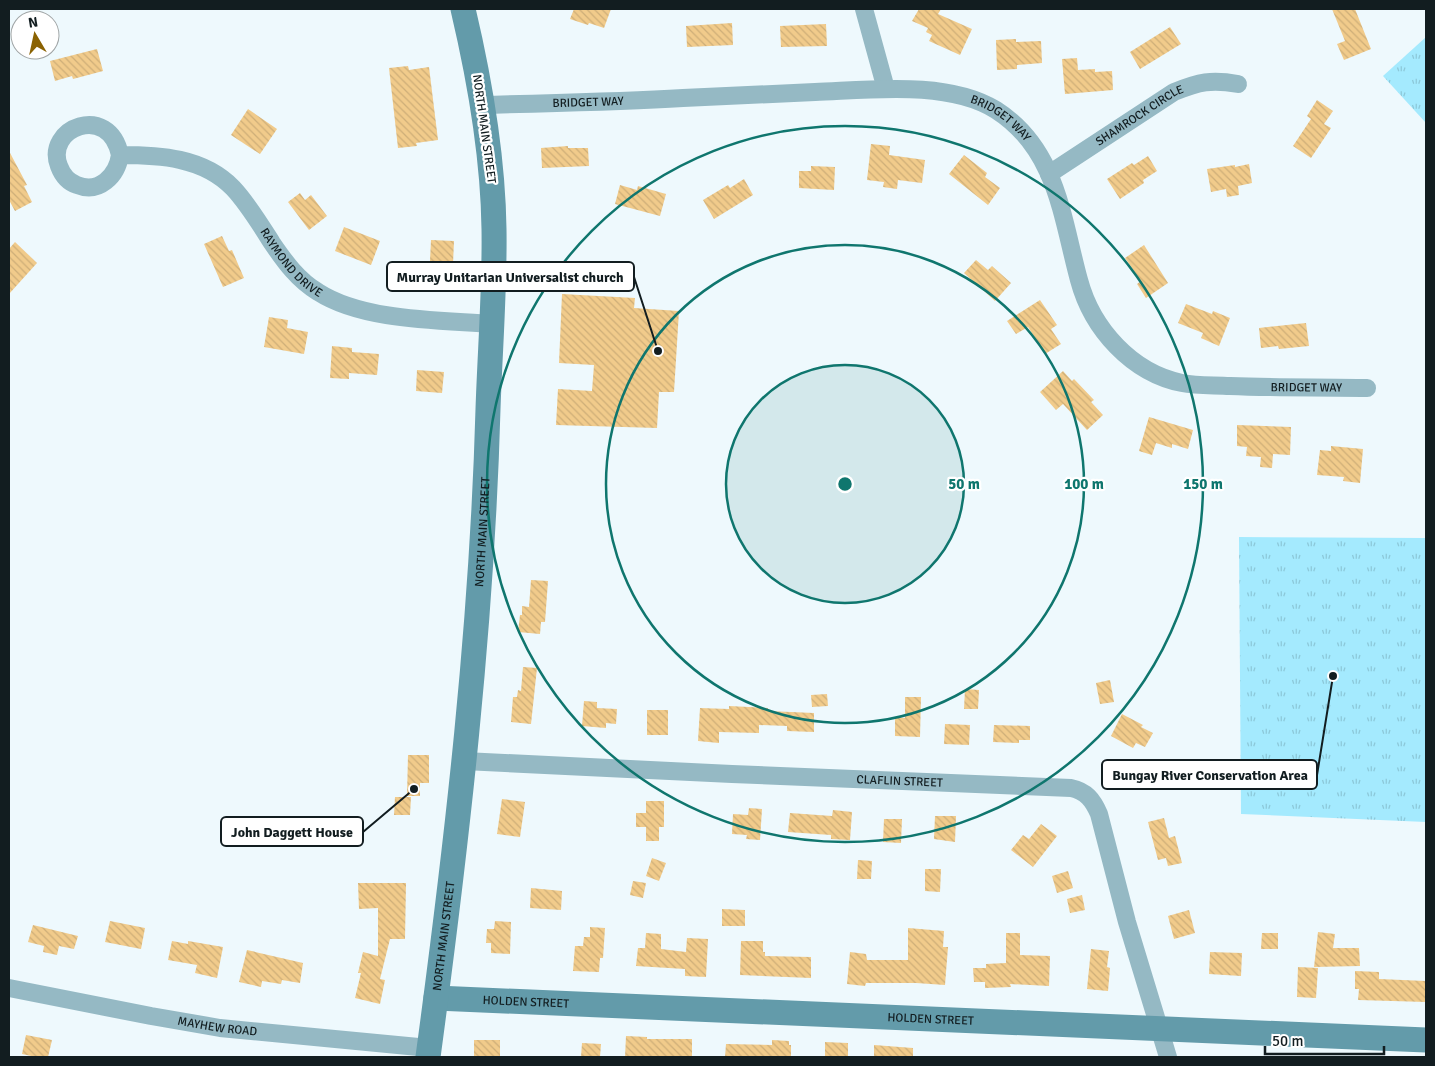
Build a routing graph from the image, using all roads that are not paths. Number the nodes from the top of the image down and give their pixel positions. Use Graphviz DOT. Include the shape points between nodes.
graph roads {
  1 [pos="463,9"];
  2 [pos="864,9"];
  3 [pos="1238,84"];
  4 [pos="886,89"];
  5 [pos="483,105"];
  6 [pos="120,155"];
  7 [pos="1049,174"];
  8 [pos="492,324"];
  9 [pos="1367,388"];
  10 [pos="464,761"];
  11 [pos="9,988"];
  12 [pos="436,998"];
  13 [pos="1161,1029"];
  14 [pos="1426,1040"];
  15 [pos="429,1052"];
  16 [pos="1168,1057"];
  1 -- 5 [label="main road, NORTH MAIN STREET"];
  2 -- 4 [label="street"];
  3 -- 7 [label="street, SHAMROCK CIRCLE" via="1219,81 1197,83 1174,92"];
  4 -- 5 [label="street, BRIDGET WAY"];
  4 -- 7 [label="street, BRIDGET WAY" via="930,90 968,98 995,109 1019,128"];
  5 -- 8 [label="main road, NORTH MAIN STREET" via="494,228"];
  6 -- 8 [label="street, RAYMOND DRIVE" via="168,157 217,174 244,201 292,270 319,294 361,310 383,314"];
  7 -- 9 [label="street, BRIDGET WAY" via="1061,205 1079,282 1091,309 1108,337 1134,362 1183,384"];
  8 -- 10 [label="main road, NORTH MAIN STREET" via="486,481"];
  10 -- 12 [label="main road, NORTH MAIN STREET"];
  10 -- 13 [label="street, CLAFLIN STREET" via="1082,790 1099,814 1127,922"];
  11 -- 15 [label="street, MAYHEW ROAD" via="220,1028"];
  12 -- 13 [label="main road, HOLDEN STREET"];
  12 -- 15 [label="main road, NORTH MAIN STREET"];
  13 -- 14 [label="main road, HOLDEN STREET"];
  13 -- 16 [label="street"];
}
